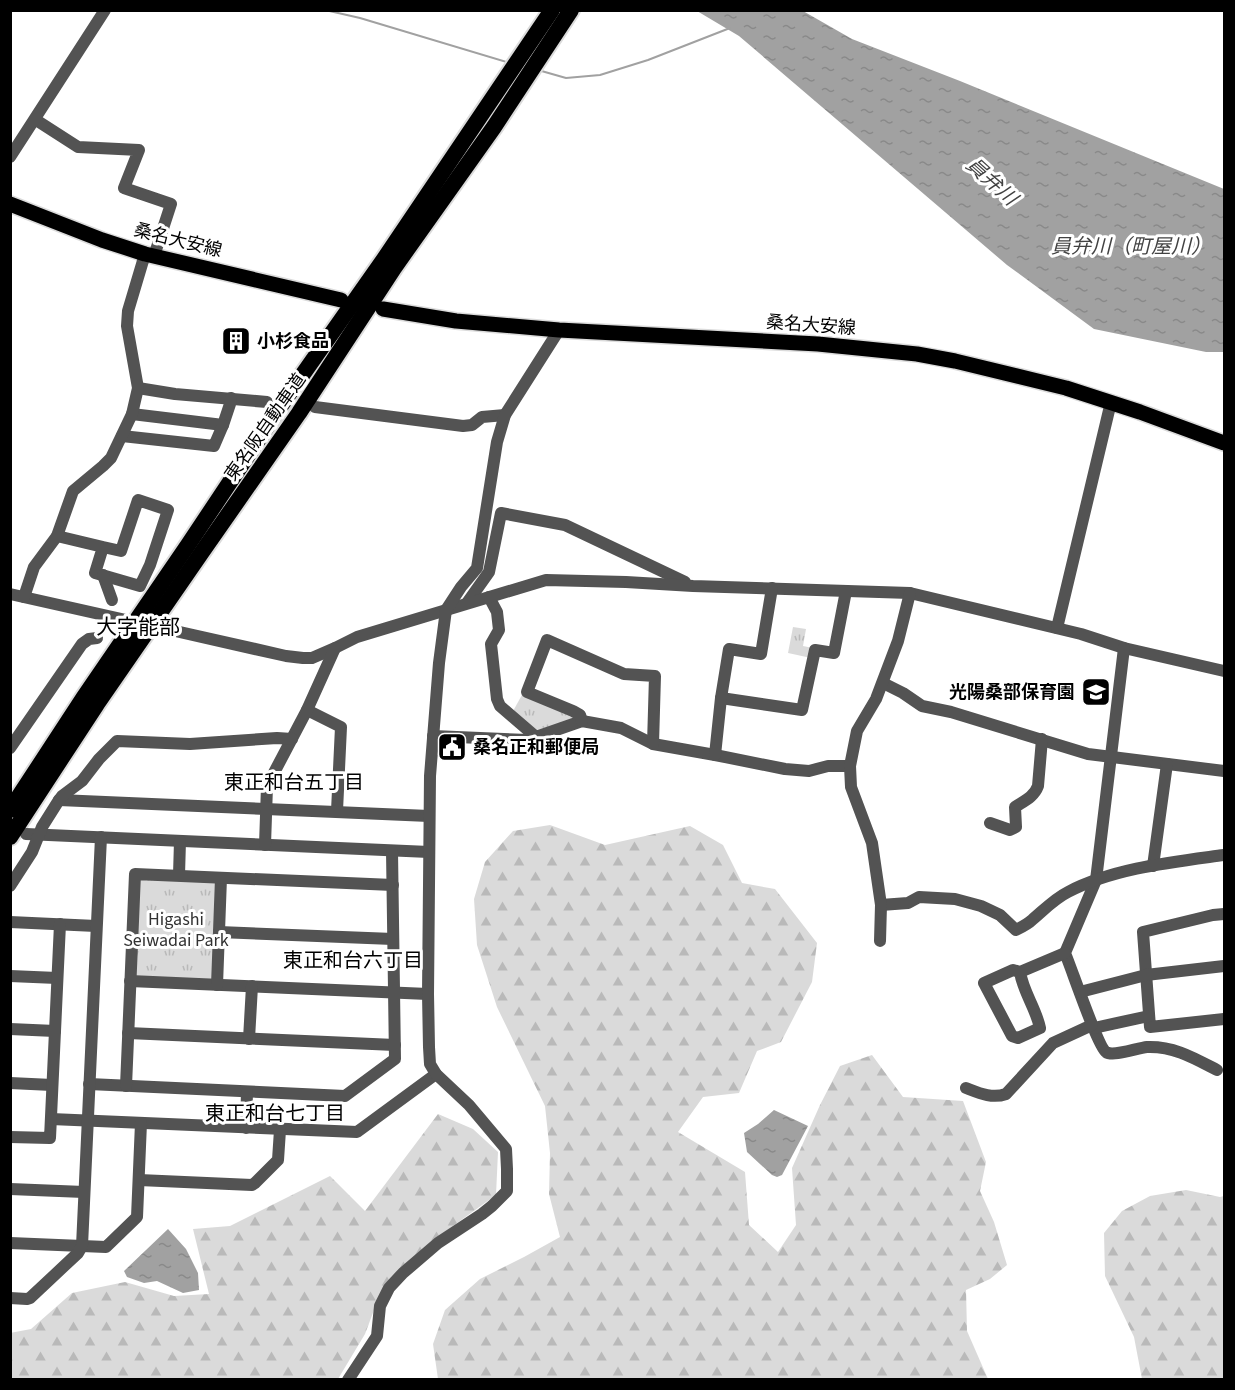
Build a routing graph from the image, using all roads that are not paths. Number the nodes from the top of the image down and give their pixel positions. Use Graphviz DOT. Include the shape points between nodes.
graph roads {
  1 [pos="105,10"];
  2 [pos="552,10"];
  3 [pos="571,10"];
  4 [pos="505,95"];
  5 [pos="36,120"];
  6 [pos="10,157"];
  7 [pos="10,204"];
  8 [pos="150,255"];
  9 [pos="341,300"];
  10 [pos="383,309"];
  11 [pos="559,330"];
  12 [pos="138,388"];
  13 [pos="231,398"];
  14 [pos="267,402"];
  15 [pos="1111,402"];
  16 [pos="315,407"];
  17 [pos="132,414"];
  18 [pos="506,415"];
  19 [pos="223,424"];
  20 [pos="122,436"];
  21 [pos="1224,443"];
  22 [pos="57,536"];
  23 [pos="103,547"];
  24 [pos="103,575"];
  25 [pos="693,586"];
  26 [pos="772,588"];
  27 [pos="846,591"];
  28 [pos="910,593"];
  29 [pos="10,594"];
  30 [pos="24,597"];
  31 [pos="489,597"];
  32 [pos="112,600"];
  33 [pos="467,603"];
  34 [pos="446,610"];
  35 [pos="126,620"];
  36 [pos="162,628"];
  37 [pos="1057,628"];
  38 [pos="97,638"];
  39 [pos="335,648"];
  40 [pos="1124,648"];
  41 [pos="1224,671"];
  42 [pos="883,683"];
  43 [pos="721,698"];
  44 [pos="307,710"];
  45 [pos="582,722"];
  46 [pos="433,736"];
  47 [pos="536,737"];
  48 [pos="292,739"];
  49 [pos="1042,739"];
  50 [pos="653,744"];
  51 [pos="10,748"];
  52 [pos="715,754"];
  53 [pos="1112,758"];
  54 [pos="1167,764"];
  55 [pos="850,766"];
  56 [pos="1224,771"];
  57 [pos="59,800"];
  58 [pos="266,808"];
  59 [pos="10,810"];
  60 [pos="337,812"];
  61 [pos="429,816"];
  62 [pos="990,823"];
  63 [pos="25,835"];
  64 [pos="101,837"];
  65 [pos="180,841"];
  66 [pos="265,845"];
  67 [pos="392,850"];
  68 [pos="429,852"];
  69 [pos="1224,855"];
  70 [pos="1153,866"];
  71 [pos="179,875"];
  72 [pos="221,878"];
  73 [pos="1096,880"];
  74 [pos="393,885"];
  75 [pos="10,886"];
  76 [pos="881,905"];
  77 [pos="1224,914"];
  78 [pos="10,921"];
  79 [pos="60,924"];
  80 [pos="96,926"];
  81 [pos="219,932"];
  82 [pos="393,939"];
  83 [pos="880,941"];
  84 [pos="1065,953"];
  85 [pos="1224,966"];
  86 [pos="1020,972"];
  87 [pos="1146,975"];
  88 [pos="10,976"];
  89 [pos="57,978"];
  90 [pos="130,981"];
  91 [pos="217,985"];
  92 [pos="252,986"];
  93 [pos="1080,992"];
  94 [pos="394,993"];
  95 [pos="428,994"];
  96 [pos="1149,1016"];
  97 [pos="1224,1019"];
  98 [pos="1093,1027"];
  99 [pos="1040,1028"];
  100 [pos="10,1029"];
  101 [pos="55,1031"];
  102 [pos="128,1033"];
  103 [pos="249,1039"];
  104 [pos="395,1045"];
  105 [pos="1049,1046"];
  106 [pos="1217,1070"];
  107 [pos="436,1074"];
  108 [pos="10,1083"];
  109 [pos="89,1084"];
  110 [pos="52,1085"];
  111 [pos="126,1086"];
  112 [pos="966,1088"];
  113 [pos="247,1092"];
  114 [pos="51,1119"];
  115 [pos="88,1121"];
  116 [pos="141,1123"];
  117 [pos="246,1128"];
  118 [pos="280,1130"];
  119 [pos="10,1137"];
  120 [pos="139,1180"];
  121 [pos="10,1189"];
  122 [pos="84,1192"];
  123 [pos="10,1243"];
  124 [pos="82,1246"];
  125 [pos="10,1298"];
  126 [pos="348,1380"];
  1 -- 5 [label="street"];
  2 -- 4 [label="highway, 東名阪自動車道"];
  3 -- 4 [label="highway, 東名阪自動車道"];
  4 -- 59 [label="highway, 東名阪自動車道" via="284,401"];
  4 -- 63 [label="highway, 東名阪自動車道" via="299,413 97,704"];
  5 -- 6 [label="street"];
  5 -- 8 [label="street" via="78,147 139,150 124,188 171,204"];
  7 -- 8 [label="main road, 桑名大安線"];
  8 -- 9 [label="main road, 桑名大安線"];
  8 -- 12 [label="street" via="128,311"];
  10 -- 11 [label="main road, 桑名大安線" via="456,321"];
  11 -- 15 [label="main road, 桑名大安線" via="818,344 917,354"];
  11 -- 18 [label="street"];
  12 -- 13 [label="street"];
  12 -- 17 [label="street"];
  13 -- 14 [label="street"];
  13 -- 19 [label="street"];
  15 -- 21 [label="main road, 桑名大安線"];
  15 -- 37 [label="street"];
  16 -- 18 [label="street" via="463,426 482,417"];
  17 -- 19 [label="street"];
  17 -- 20 [label="street"];
  18 -- 34 [label="street" via="497,442 477,568"];
  19 -- 20 [label="street" via="214,446"];
  20 -- 22 [label="street" via="111,458 73,491"];
  22 -- 23 [label="street"];
  22 -- 30 [label="street" via="34,567"];
  23 -- 24 [label="street" via="95,573"];
  23 -- 24 [label="street" via="121,551 138,500 168,510 140,586"];
  24 -- 32 [label="street"];
  25 -- 26 [label="street"];
  25 -- 31 [label="street" via="546,580"];
  25 -- 33 [label="street" via="565,525 501,513 489,572"];
  26 -- 27 [label="street"];
  26 -- 43 [label="street" via="761,654 729,649"];
  27 -- 28 [label="street"];
  27 -- 43 [label="street" via="834,653 815,650 801,710"];
  28 -- 37 [label="street"];
  28 -- 42 [label="street"];
  29 -- 30 [label="street"];
  30 -- 35 [label="street"];
  31 -- 33 [label="street"];
  31 -- 47 [label="street" via="497,612 499,630 492,644 497,699"];
  33 -- 34 [label="street"];
  34 -- 39 [label="street" via="357,637"];
  34 -- 46 [label="street"];
  36 -- 39 [label="street" via="295,658 312,658"];
  37 -- 40 [label="street"];
  38 -- 51 [label="street" via="82,644"];
  39 -- 44 [label="street"];
  40 -- 41 [label="street"];
  40 -- 53 [label="street"];
  42 -- 49 [label="street" via="922,706"];
  42 -- 55 [label="street" via="857,731"];
  43 -- 52 [label="street"];
  44 -- 48 [label="street"];
  44 -- 60 [label="street" via="341,727"];
  45 -- 47 [label="street"];
  45 -- 50 [label="street" via="621,728"];
  45 -- 50 [label="street" via="573,711 527,692 547,640 624,674 655,676"];
  46 -- 47 [label="street" via="528,740"];
  46 -- 61 [label="street"];
  48 -- 57 [label="street" via="190,744 117,741 82,781"];
  48 -- 58 [label="street" via="267,786"];
  49 -- 53 [label="street"];
  49 -- 62 [label="street" via="1038,786 1032,797 1015,807 1016,827 1010,830"];
  50 -- 52 [label="street"];
  52 -- 55 [label="street" via="785,770"];
  53 -- 54 [label="street"];
  53 -- 73 [label="street"];
  54 -- 56 [label="street"];
  54 -- 70 [label="street"];
  55 -- 76 [label="street" via="851,787 872,843"];
  57 -- 58 [label="street"];
  57 -- 63 [label="street"];
  58 -- 60 [label="street"];
  58 -- 66 [label="street"];
  60 -- 61 [label="street"];
  61 -- 68 [label="street"];
  63 -- 64 [label="street"];
  63 -- 75 [label="street" via="32,852"];
  64 -- 65 [label="street"];
  64 -- 80 [label="street"];
  65 -- 66 [label="street"];
  65 -- 71 [label="street"];
  66 -- 67 [label="street"];
  67 -- 68 [label="street"];
  67 -- 74 [label="street"];
  68 -- 95 [label="street"];
  69 -- 70 [label="street"];
  70 -- 73 [label="street"];
  71 -- 72 [label="street"];
  71 -- 90 [label="street" via="135,874"];
  72 -- 74 [label="street"];
  72 -- 81 [label="street"];
  73 -- 76 [label="street" via="1053,901 1016,930 1000,915 955,899 919,897 908,903"];
  73 -- 84 [label="street"];
  74 -- 82 [label="street"];
  76 -- 83 [label="street"];
  77 -- 87 [label="street" via="1143,932"];
  78 -- 79 [label="street"];
  79 -- 80 [label="street"];
  79 -- 89 [label="street"];
  80 -- 109 [label="street"];
  81 -- 82 [label="street"];
  81 -- 91 [label="street"];
  82 -- 94 [label="street"];
  84 -- 86 [label="street"];
  84 -- 93 [label="street"];
  85 -- 87 [label="street"];
  86 -- 99 [label="street"];
  86 -- 99 [label="street" via="1012,970 984,983 1012,1036 1018,1038"];
  87 -- 93 [label="street"];
  87 -- 96 [label="street"];
  88 -- 89 [label="street"];
  89 -- 101 [label="street"];
  90 -- 91 [label="street"];
  90 -- 102 [label="street"];
  91 -- 92 [label="street"];
  92 -- 94 [label="street"];
  92 -- 103 [label="street"];
  93 -- 98 [label="street"];
  94 -- 95 [label="street"];
  94 -- 104 [label="street"];
  95 -- 107 [label="street" via="430,1064"];
  96 -- 97 [label="street" via="1150,1027"];
  96 -- 98 [label="street"];
  98 -- 105 [label="street"];
  98 -- 106 [label="street" via="1106,1053 1161,1048 1185,1053"];
  99 -- 105 [label="street"];
  100 -- 101 [label="street"];
  101 -- 110 [label="street"];
  102 -- 103 [label="street"];
  102 -- 111 [label="street"];
  103 -- 104 [label="street"];
  104 -- 113 [label="street" via="395,1059 345,1096"];
  105 -- 112 [label="street" via="1006,1094 987,1096"];
  107 -- 118 [label="street" via="357,1132"];
  107 -- 126 [label="street" via="506,1149 507,1191 482,1214 438,1243 389,1288 380,1306 376,1336"];
  108 -- 110 [label="street"];
  109 -- 111 [label="street"];
  109 -- 115 [label="street"];
  110 -- 114 [label="street"];
  111 -- 113 [label="street"];
  113 -- 117 [label="street"];
  114 -- 115 [label="street"];
  114 -- 119 [label="street" via="50,1138"];
  115 -- 116 [label="street"];
  115 -- 122 [label="street"];
  116 -- 117 [label="street"];
  116 -- 120 [label="street"];
  117 -- 118 [label="street"];
  118 -- 120 [label="street" via="278,1160 252,1185"];
  120 -- 124 [label="street" via="137,1217 106,1247"];
  121 -- 122 [label="street"];
  122 -- 124 [label="street"];
  123 -- 124 [label="street"];
  124 -- 125 [label="street" via="30,1298"];
}
